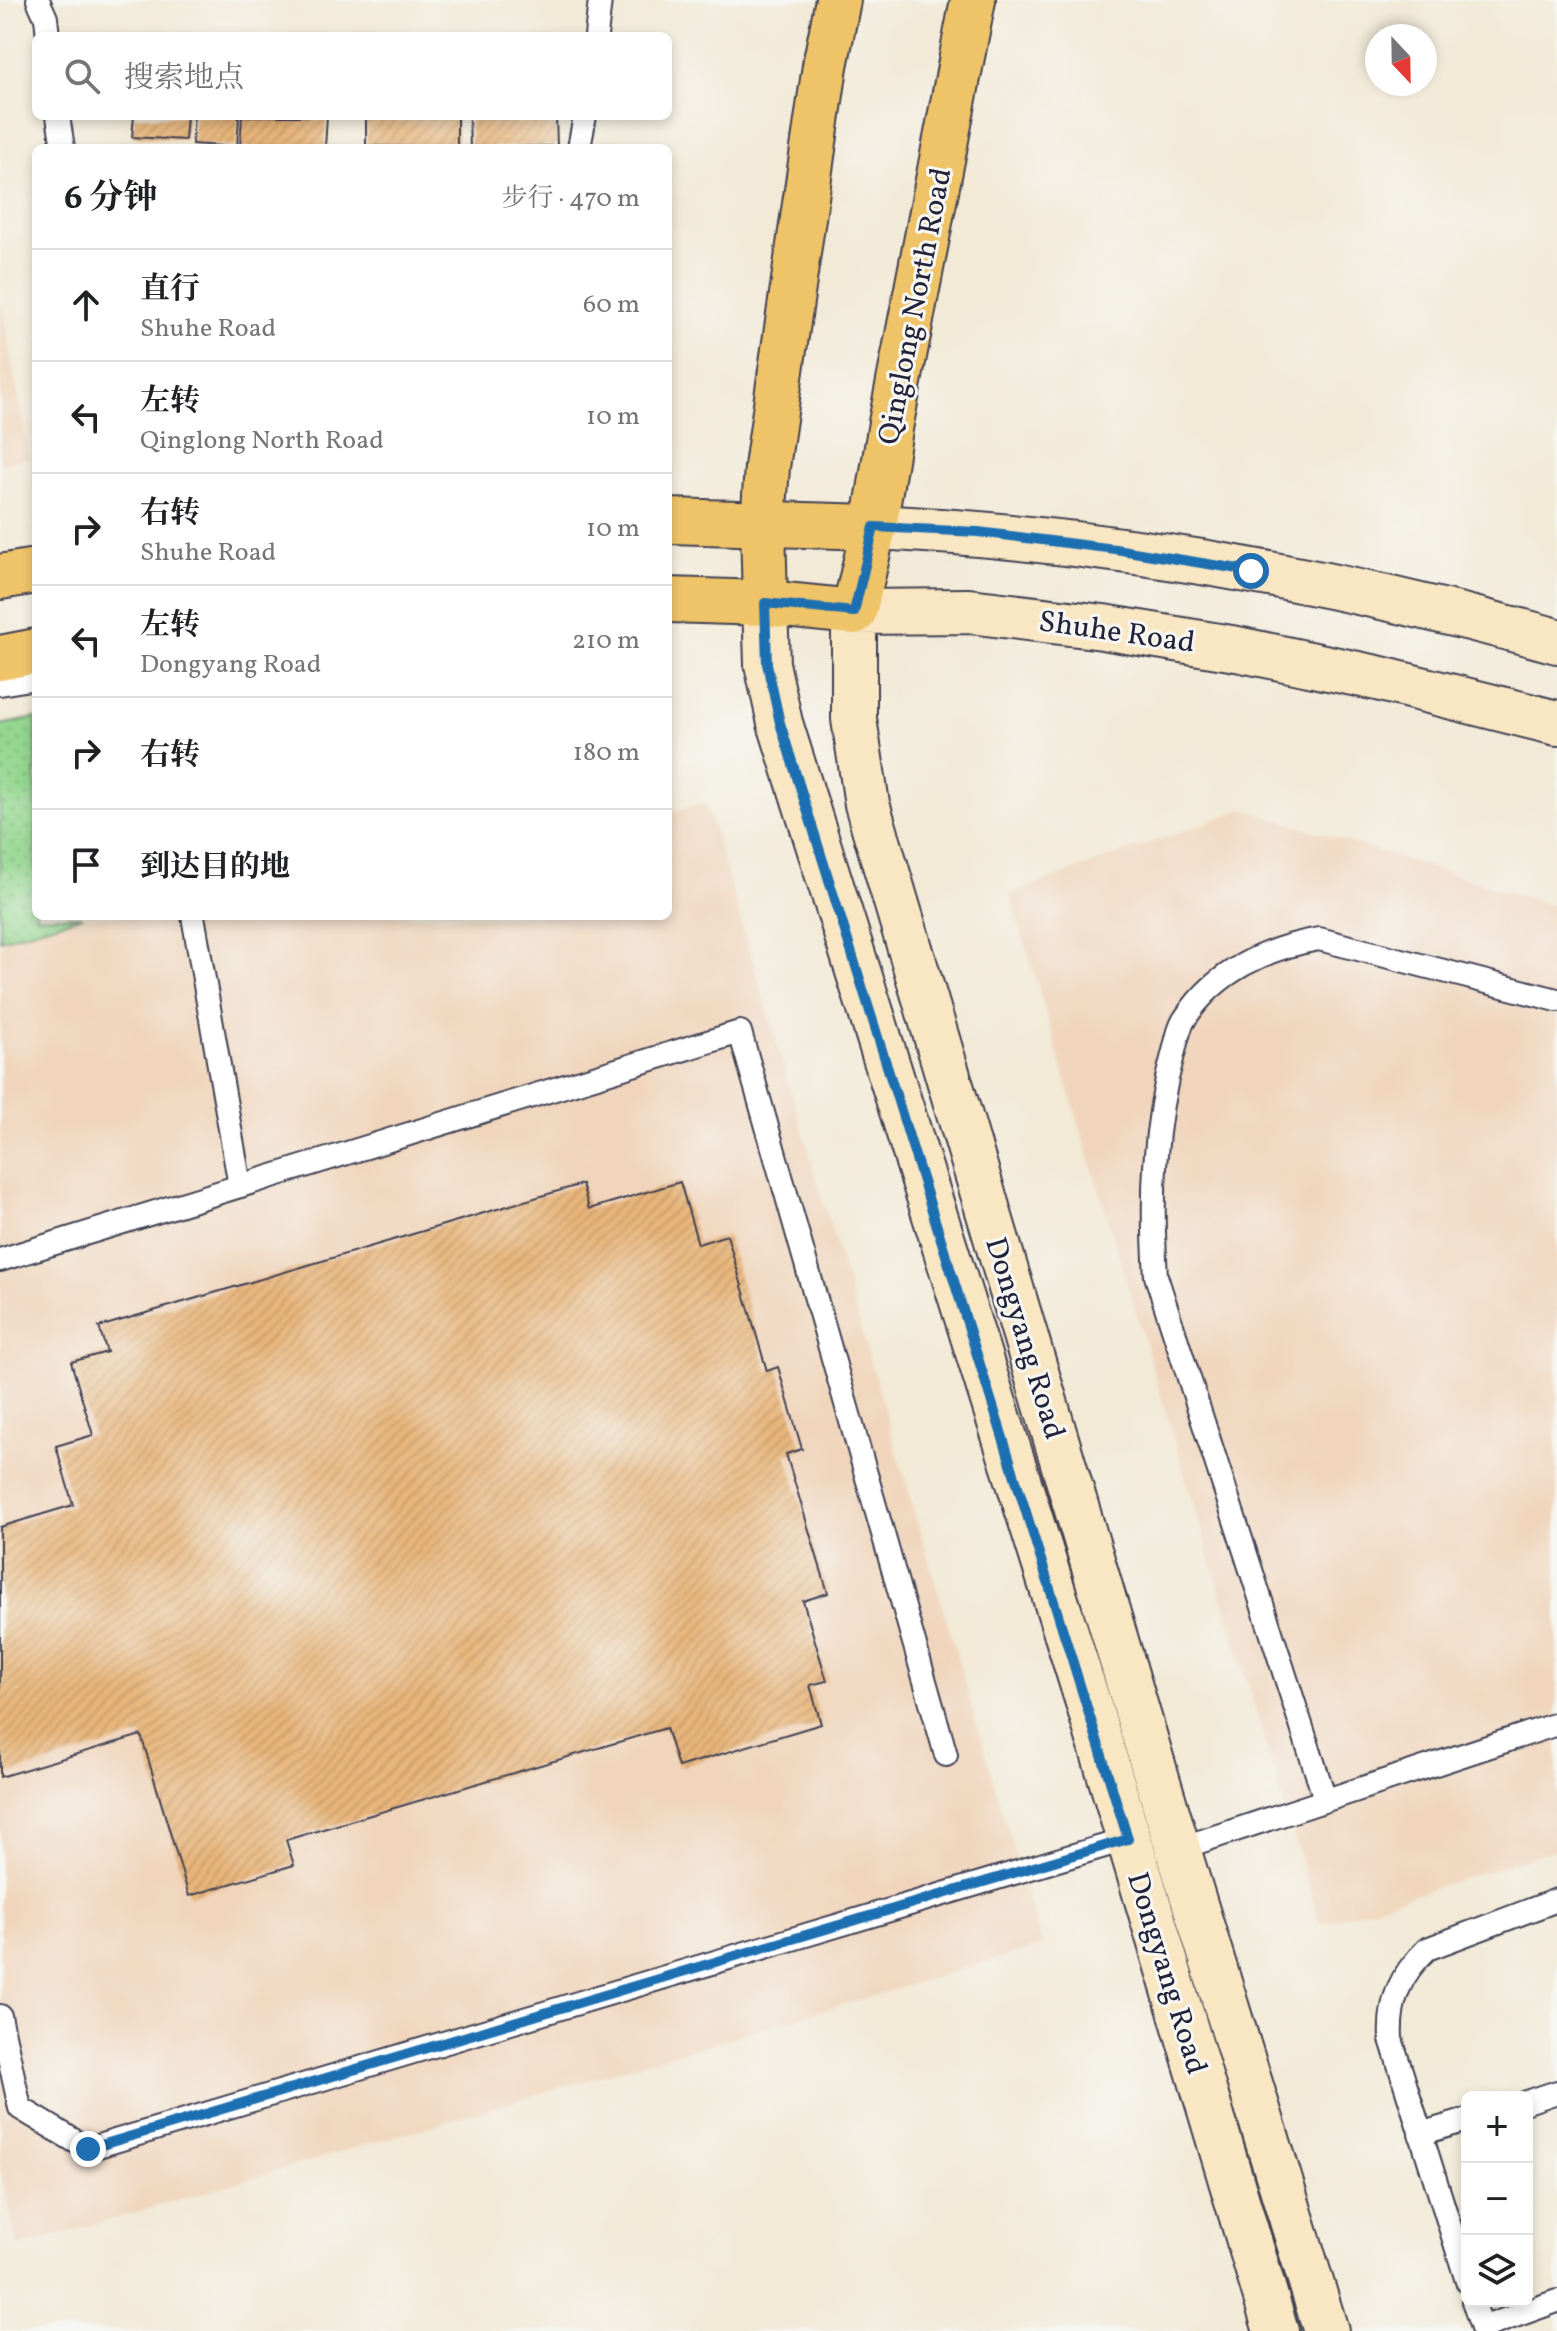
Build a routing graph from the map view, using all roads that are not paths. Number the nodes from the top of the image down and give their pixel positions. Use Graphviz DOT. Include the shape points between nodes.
graph roads {
  1 [pos="38,0"];
  2 [pos="600,0"];
  3 [pos="838,0"];
  4 [pos="973,0"];
  5 [pos="48,32"];
  6 [pos="596,32"];
  7 [pos="59,120"];
  8 [pos="584,120"];
  9 [pos="62,144"];
  10 [pos="580,144"];
  11 [pos="672,521"];
  12 [pos="763,524"];
  13 [pos="874,527"];
  14 [pos="677,603"];
  15 [pos="765,603"];
  16 [pos="854,612"];
  17 [pos="1557,641"];
  18 [pos="32,652"];
  19 [pos="0,658"];
  20 [pos="32,679"];
  21 [pos="0,684"];
  22 [pos="1557,723"];
  23 [pos="194,920"];
  24 [pos="1557,1000"];
  25 [pos="240,1186"];
  26 [pos="0,1260"];
  27 [pos="1557,1724"];
  28 [pos="946,1755"];
  29 [pos="1325,1799"];
  30 [pos="1128,1839"];
  31 [pos="1178,1849"];
  32 [pos="1557,1900"];
  33 [pos="0,2016"];
  34 [pos="1557,2092"];
  35 [pos="1533,2100"];
  36 [pos="1461,2122"];
  37 [pos="1420,2134"];
  38 [pos="1461,2262"];
  39 [pos="1557,2301"];
  40 [pos="1475,2307"];
  41 [pos="1482,2329"];
  42 [pos="1276,2331"];
  43 [pos="1326,2331"];
  1 -- 5 [label="lane"];
  2 -- 6 [label="lane"];
  3 -- 12 [label="main road" via="767,467"];
  4 -- 13 [label="main road, Qinglong North Road"];
  7 -- 9 [label="lane"];
  8 -- 10 [label="lane"];
  11 -- 12 [label="main road"];
  12 -- 13 [label="main road"];
  12 -- 15 [label="main road"];
  13 -- 16 [label="main road, Qinglong North Road"];
  13 -- 17 [label="main road" via="978,532 1236,569"];
  14 -- 15 [label="main road, Shuhe Road"];
  15 -- 16 [label="main road, Shuhe Road"];
  15 -- 30 [label="main road, Dongyang Road" via="767,664 780,723"];
  16 -- 22 [label="main road, Shuhe Road" via="969,611 1118,630 1377,678"];
  16 -- 31 [label="main road, Dongyang Road" via="854,719 867,804"];
  18 -- 19 [label="main road"];
  20 -- 21 [label="lane"];
  23 -- 25 [label="lane"];
  24 -- 29 [label="lane" via="1319,939 1266,953 1220,980 1184,1019 1169,1069 1153,1172 1156,1276"];
  25 -- 26 [label="lane"];
  25 -- 28 [label="lane" via="740,1032"];
  27 -- 29 [label="lane"];
  29 -- 31 [label="lane"];
  30 -- 33 [label="lane" via="88,2149 20,2108"];
  30 -- 42 [label="main road, Dongyang Road"];
  31 -- 43 [label="main road, Dongyang Road"];
  32 -- 37 [label="lane" via="1427,1949 1398,1985 1391,2039"];
  34 -- 35 [label="lane"];
  36 -- 37 [label="lane"];
  37 -- 38 [label="lane"];
  39 -- 41 [label="lane"];
  40 -- 41 [label="lane"];
}
